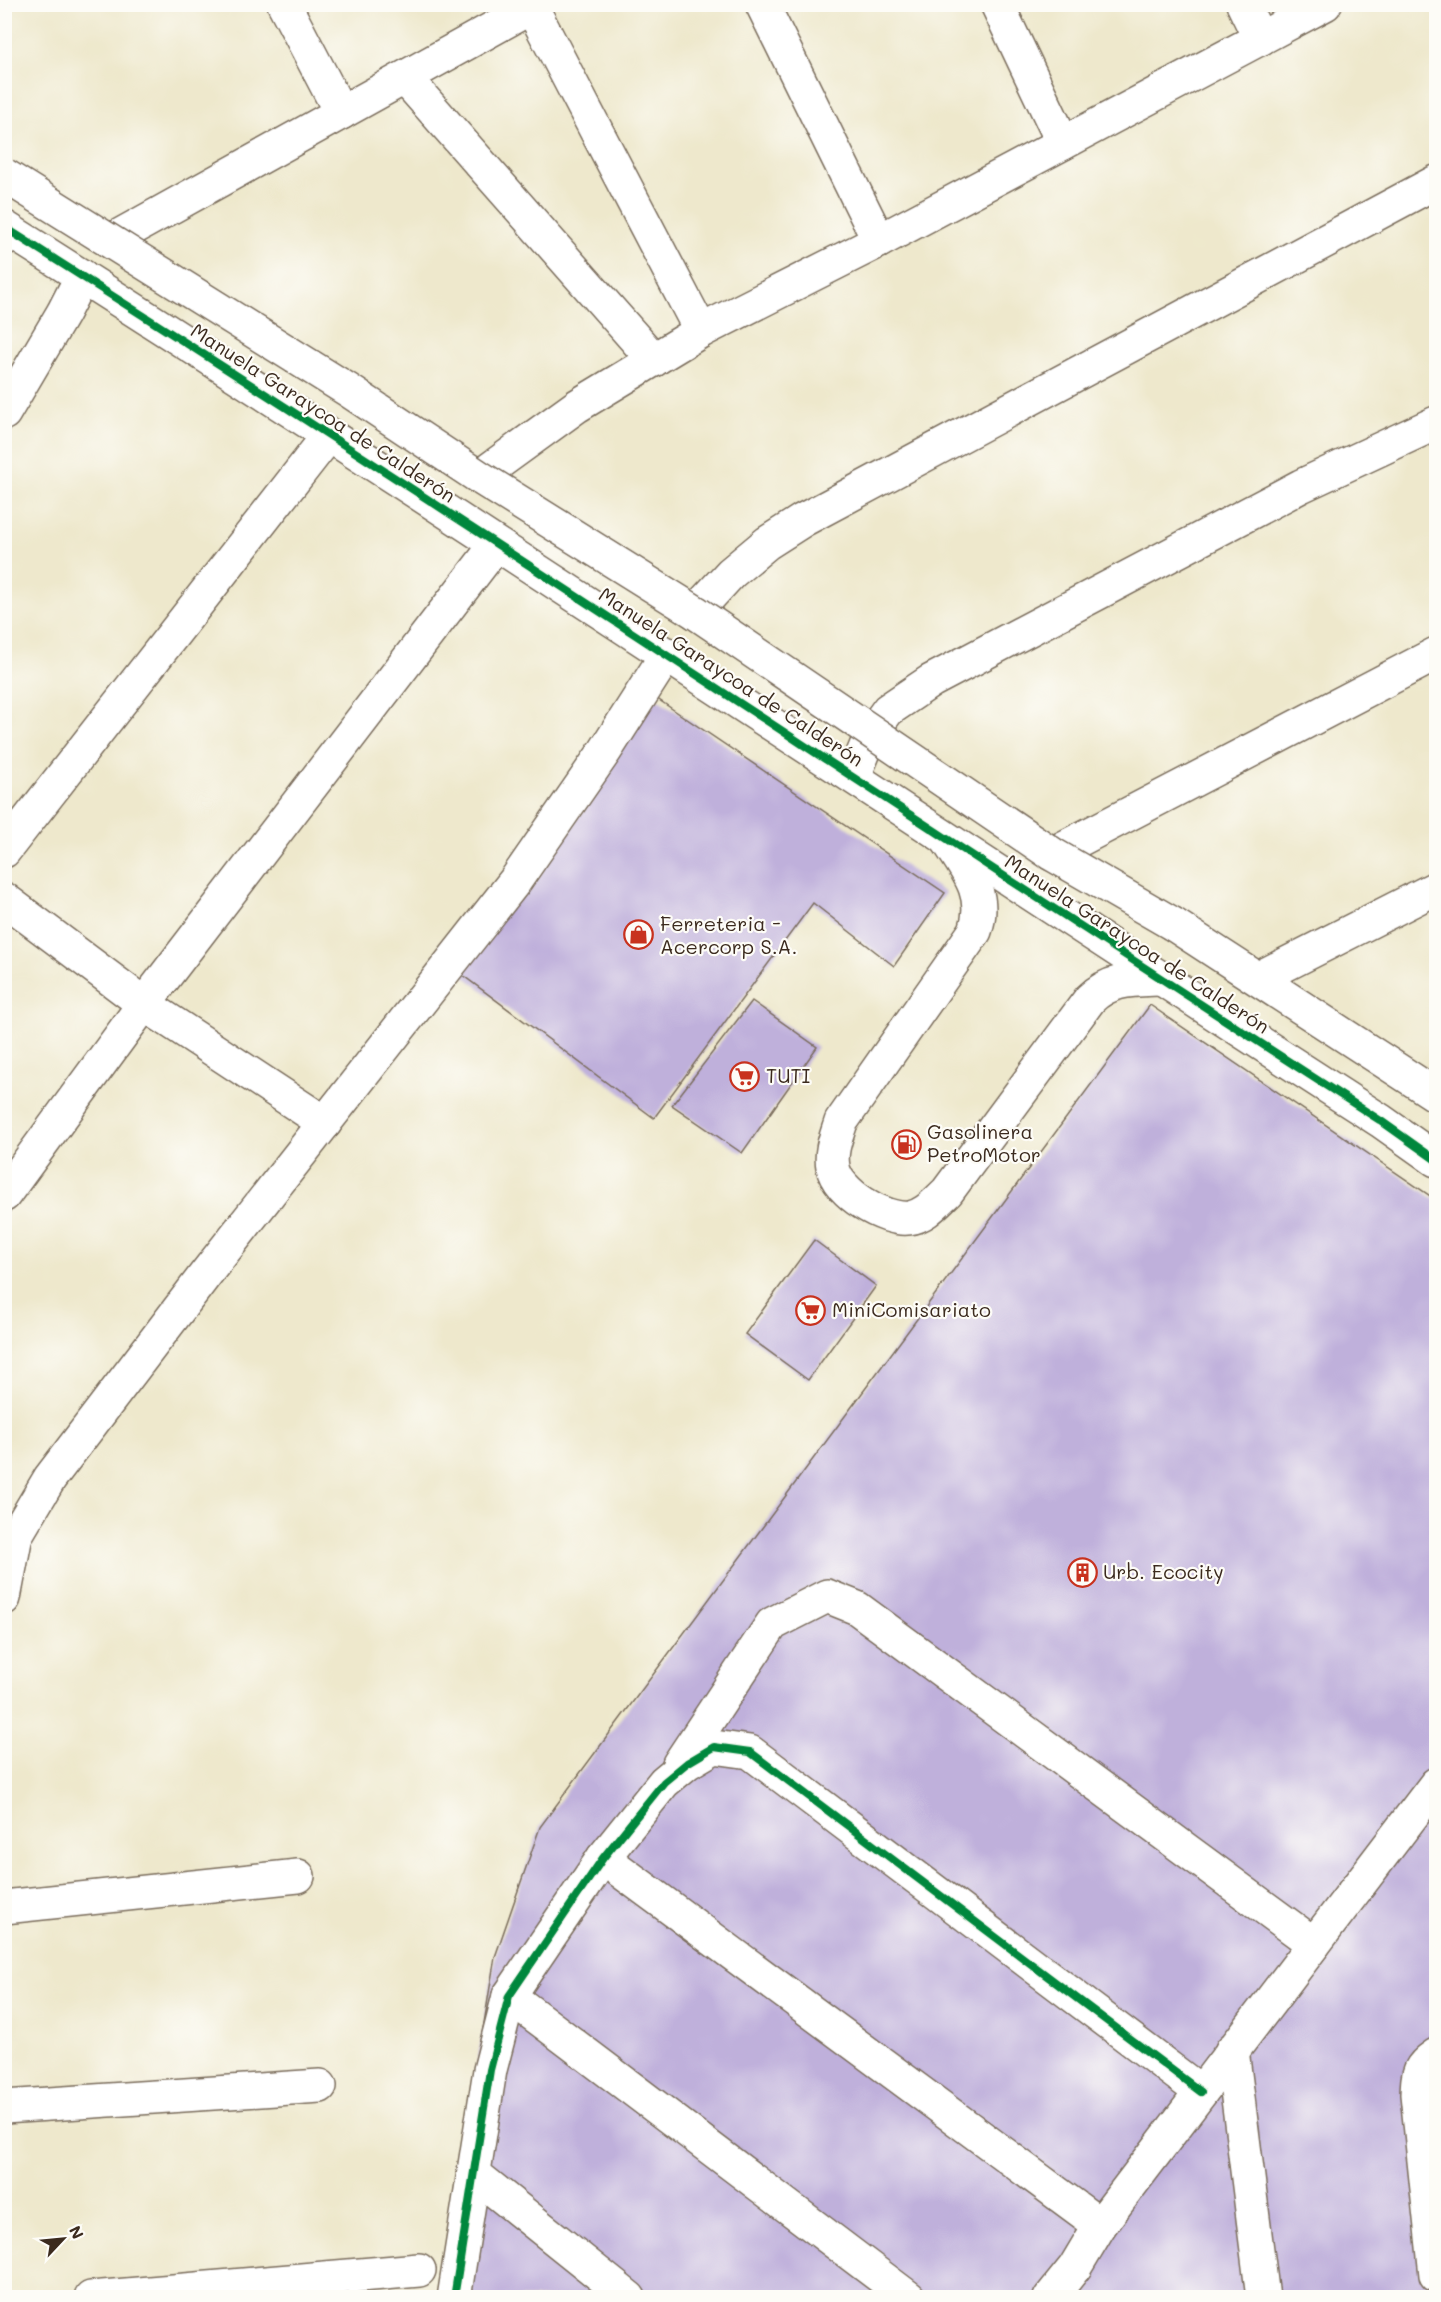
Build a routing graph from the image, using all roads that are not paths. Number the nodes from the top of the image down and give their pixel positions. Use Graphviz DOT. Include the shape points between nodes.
graph roads {
  1 [pos="284,4"];
  2 [pos="762,4"];
  3 [pos="997,4"];
  4 [pos="1243,4"];
  5 [pos="1325,4"];
  6 [pos="533,6"];
  7 [pos="1260,39"];
  8 [pos="405,78"];
  9 [pos="341,112"];
  10 [pos="1063,143"];
  11 [pos="4,174"];
  12 [pos="1437,182"];
  13 [pos="4,227"];
  14 [pos="110,241"];
  15 [pos="879,241"];
  16 [pos="82,276"];
  17 [pos="701,331"];
  18 [pos="654,360"];
  19 [pos="4,413"];
  20 [pos="1437,423"];
  21 [pos="329,435"];
  22 [pos="479,477"];
  23 [pos="496,545"];
  24 [pos="694,612"];
  25 [pos="667,654"];
  26 [pos="1437,654"];
  27 [pos="872,732"];
  28 [pos="854,776"];
  29 [pos="948,842"];
  30 [pos="4,851"];
  31 [pos="1052,854"];
  32 [pos="1437,888"];
  33 [pos="4,899"];
  34 [pos="1259,978"];
  35 [pos="1159,979"];
  36 [pos="144,1004"];
  37 [pos="1437,1095"];
  38 [pos="326,1123"];
  39 [pos="1437,1160"];
  40 [pos="4,1195"];
  41 [pos="10,1531"];
  42 [pos="4,1598"];
  43 [pos="671,1776"];
  44 [pos="1437,1784"];
  45 [pos="603,1858"];
  46 [pos="298,1876"];
  47 [pos="4,1907"];
  48 [pos="1314,1944"];
  49 [pos="509,1996"];
  50 [pos="1232,2050"];
  51 [pos="1437,2055"];
  52 [pos="320,2086"];
  53 [pos="1201,2092"];
  54 [pos="4,2107"];
  55 [pos="474,2174"];
  56 [pos="1100,2225"];
  57 [pos="419,2271"];
  58 [pos="1437,2275"];
  59 [pos="1077,2282"];
  60 [pos="91,2298"];
  61 [pos="454,2298"];
  62 [pos="629,2298"];
  63 [pos="909,2298"];
  64 [pos="1050,2298"];
  65 [pos="1263,2298"];
  1 -- 9 [label="street"];
  2 -- 15 [label="street"];
  3 -- 10 [label="street"];
  4 -- 7 [label="street"];
  5 -- 7 [label="street"];
  6 -- 8 [label="street"];
  6 -- 17 [label="street"];
  7 -- 10 [label="street"];
  8 -- 9 [label="street"];
  8 -- 18 [label="street"];
  9 -- 14 [label="street"];
  10 -- 15 [label="street"];
  11 -- 14 [label="street, Manuela Garaycoa de Calderón, bridge"];
  12 -- 24 [label="street" via="803,520 730,573"];
  13 -- 16 [label="street, Manuela Garaycoa de Calderón"];
  14 -- 22 [label="street, Manuela Garaycoa de Calderón, bridge"];
  15 -- 17 [label="street"];
  16 -- 19 [label="street"];
  16 -- 21 [label="street, Manuela Garaycoa de Calderón"];
  17 -- 18 [label="street"];
  18 -- 22 [label="street" via="577,406"];
  20 -- 27 [label="street" via="1301,486 931,681 888,710"];
  21 -- 23 [label="street, Manuela Garaycoa de Calderón"];
  21 -- 30 [label="street"];
  22 -- 24 [label="street, Manuela Garaycoa de Calderón, bridge"];
  23 -- 25 [label="street, Manuela Garaycoa de Calderón"];
  23 -- 36 [label="street"];
  24 -- 27 [label="street, Manuela Garaycoa de Calderón, bridge"];
  25 -- 28 [label="street, Manuela Garaycoa de Calderón"];
  25 -- 38 [label="street" via="515,881"];
  26 -- 31 [label="street"];
  27 -- 28 [label="street"];
  27 -- 31 [label="street, Manuela Garaycoa de Calderón, bridge"];
  28 -- 29 [label="street, Manuela Garaycoa de Calderón"];
  29 -- 35 [label="street, Manuela Garaycoa de Calderón"];
  29 -- 35 [label="street" via="978,894 980,917 975,931 841,1122 832,1148 837,1180 877,1211 911,1218 926,1211 947,1192 1100,988 1118,982"];
  31 -- 34 [label="street, Manuela Garaycoa de Calderón, bridge"];
  32 -- 34 [label="street"];
  33 -- 36 [label="street"];
  34 -- 37 [label="street, Manuela Garaycoa de Calderón"];
  35 -- 39 [label="street, Manuela Garaycoa de Calderón"];
  36 -- 38 [label="street"];
  36 -- 40 [label="street"];
  38 -- 41 [label="street"];
  41 -- 42 [label="street"];
  43 -- 45 [label="street"];
  43 -- 48 [label="street" via="772,1624 827,1596 857,1608"];
  43 -- 53 [label="street" via="714,1747 750,1752"];
  44 -- 48 [label="street"];
  45 -- 49 [label="street"];
  45 -- 56 [label="street"];
  46 -- 47 [label="street"];
  48 -- 50 [label="street"];
  49 -- 55 [label="street" via="489,2070"];
  49 -- 63 [label="street"];
  50 -- 53 [label="street"];
  50 -- 65 [label="street"];
  51 -- 58 [label="street" via="1423,2064 1417,2094"];
  52 -- 54 [label="street"];
  53 -- 56 [label="street"];
  55 -- 61 [label="street"];
  55 -- 62 [label="street"];
  56 -- 59 [label="street"];
  57 -- 60 [label="street"];
  59 -- 64 [label="street"];
}
